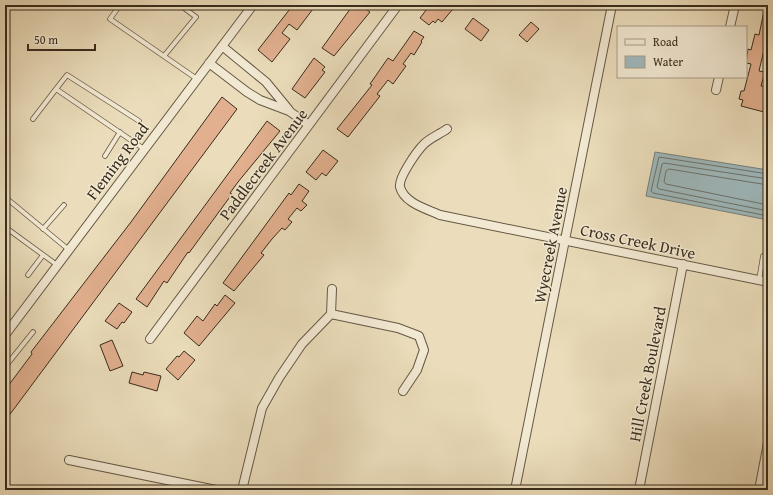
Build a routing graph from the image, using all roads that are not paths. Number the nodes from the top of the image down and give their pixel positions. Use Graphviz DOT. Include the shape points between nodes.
graph roads {
  1 [pos="120,5"];
  2 [pos="180,5"];
  3 [pos="253,5"];
  4 [pos="398,5"];
  5 [pos="612,5"];
  6 [pos="735,5"];
  7 [pos="730,26"];
  8 [pos="222,46"];
  9 [pos="164,56"];
  10 [pos="209,63"];
  11 [pos="719,78"];
  12 [pos="197,79"];
  13 [pos="56,89"];
  14 [pos="716,90"];
  15 [pos="289,111"];
  16 [pos="33,119"];
  17 [pos="139,121"];
  18 [pos="309,125"];
  19 [pos="447,129"];
  20 [pos="120,132"];
  21 [pos="144,149"];
  22 [pos="105,156"];
  23 [pos="5,197"];
  24 [pos="64,205"];
  25 [pos="5,226"];
  26 [pos="43,229"];
  27 [pos="565,240"];
  28 [pos="69,250"];
  29 [pos="43,255"];
  30 [pos="763,256"];
  31 [pos="683,264"];
  32 [pos="57,265"];
  33 [pos="28,275"];
  34 [pos="759,280"];
  35 [pos="768,282"];
  36 [pos="332,289"];
  37 [pos="331,314"];
  38 [pos="32,332"];
  39 [pos="5,334"];
  40 [pos="150,340"];
  41 [pos="5,367"];
  42 [pos="403,391"];
  43 [pos="768,443"];
  44 [pos="69,460"];
  45 [pos="216,490"];
  46 [pos="242,490"];
  47 [pos="515,490"];
  48 [pos="639,490"];
  49 [pos="759,490"];
  1 -- 9 [label="lane" via="110,19"];
  2 -- 9 [label="lane" via="196,17"];
  3 -- 8 [label="street, Fleming Road"];
  4 -- 18 [label="street, Paddlecreek Avenue"];
  5 -- 27 [label="street, Wyecreek Avenue"];
  6 -- 7 [label="street"];
  8 -- 10 [label="street, Fleming Road"];
  8 -- 15 [label="street" via="266,82"];
  9 -- 12 [label="lane"];
  10 -- 12 [label="street, Fleming Road"];
  10 -- 15 [label="street" via="260,100"];
  11 -- 14 [label="street"];
  12 -- 21 [label="street, Fleming Road"];
  13 -- 16 [label="lane"];
  13 -- 17 [label="lane" via="66,75"];
  13 -- 20 [label="lane"];
  15 -- 18 [label="street"];
  18 -- 40 [label="street, Paddlecreek Avenue"];
  19 -- 27 [label="street, Cross Creek Drive" via="424,144 400,178 400,187 406,196 416,205 440,215"];
  20 -- 21 [label="lane"];
  20 -- 22 [label="lane"];
  21 -- 28 [label="street, Fleming Road"];
  23 -- 26 [label="lane"];
  24 -- 26 [label="lane"];
  25 -- 29 [label="lane"];
  26 -- 28 [label="lane"];
  27 -- 31 [label="street, Cross Creek Drive"];
  27 -- 47 [label="street, Wyecreek Avenue"];
  28 -- 32 [label="street, Fleming Road"];
  29 -- 32 [label="lane"];
  29 -- 33 [label="lane"];
  30 -- 34 [label="lane"];
  31 -- 34 [label="street, Cross Creek Drive"];
  31 -- 48 [label="street, Hill Creek Boulevard"];
  32 -- 39 [label="street, Fleming Road"];
  34 -- 35 [label="street, Cross Creek Drive"];
  36 -- 37 [label="street"];
  37 -- 42 [label="street" via="398,328 419,336 424,350 417,370"];
  37 -- 46 [label="street" via="302,344 262,408"];
  38 -- 41 [label="lane"];
  43 -- 49 [label="street"];
  44 -- 45 [label="street"];
}
